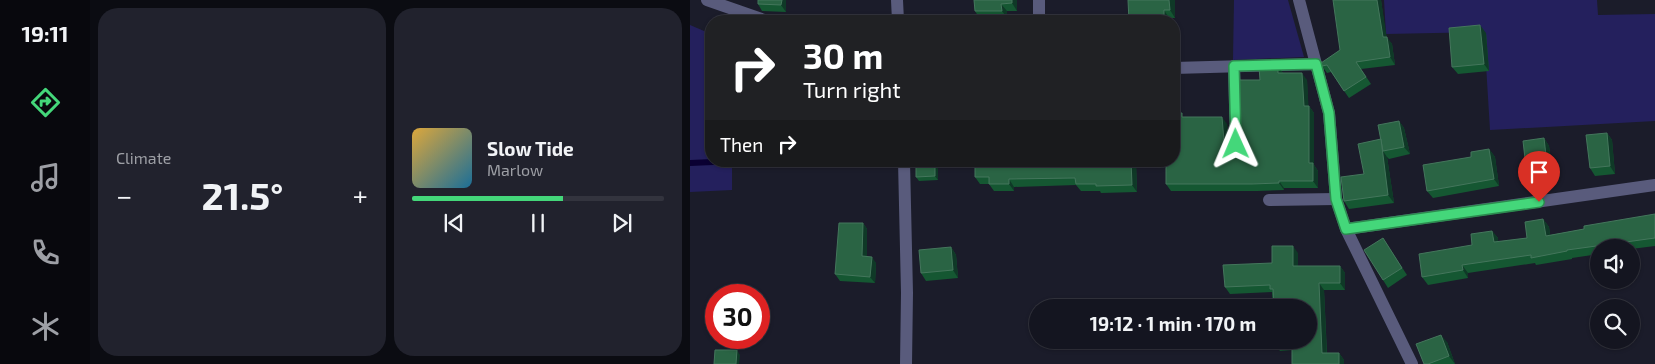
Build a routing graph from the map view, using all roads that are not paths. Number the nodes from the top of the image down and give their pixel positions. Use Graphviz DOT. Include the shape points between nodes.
graph roads {
  1 [pos="706,0"];
  2 [pos="897,0"];
  3 [pos="1038,0"];
  4 [pos="1299,0"];
  5 [pos="750,15"];
  6 [pos="898,15"];
  7 [pos="1039,15"];
  8 [pos="1316,64"];
  9 [pos="1234,66"];
  10 [pos="1180,68"];
  11 [pos="1236,144"];
  12 [pos="904,167"];
  13 [pos="1655,185"];
  14 [pos="1336,199"];
  15 [pos="1269,200"];
  16 [pos="1346,229"];
  17 [pos="906,364"];
  18 [pos="1412,364"];
  1 -- 5 [label="street"];
  2 -- 6 [label="street"];
  3 -- 7 [label="street"];
  4 -- 8 [label="street"];
  8 -- 9 [label="street"];
  8 -- 14 [label="street" via="1329,113"];
  9 -- 10 [label="street"];
  9 -- 11 [label="street"];
  12 -- 17 [label="street"];
  13 -- 16 [label="street"];
  14 -- 15 [label="street"];
  14 -- 16 [label="street"];
  16 -- 18 [label="street"];
}
